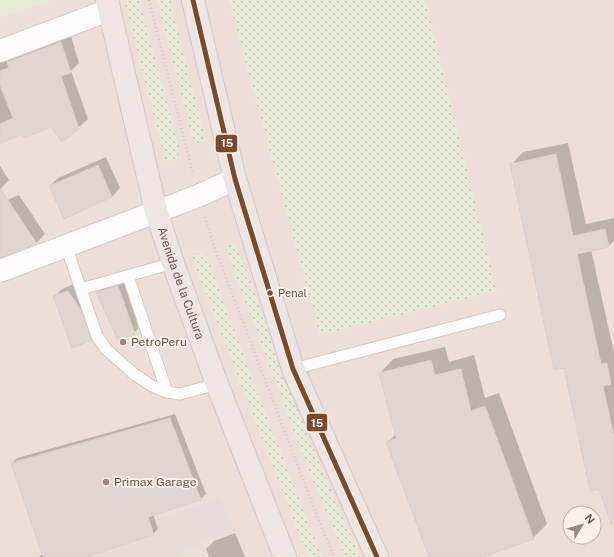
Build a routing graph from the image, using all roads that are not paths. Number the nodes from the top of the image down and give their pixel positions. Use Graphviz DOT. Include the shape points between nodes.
graph roads {
  1 [pos="193,0"];
  2 [pos="108,5"];
  3 [pos="0,51"];
  4 [pos="235,179"];
  5 [pos="156,211"];
  6 [pos="66,246"];
  7 [pos="173,263"];
  8 [pos="0,271"];
  9 [pos="128,276"];
  10 [pos="81,289"];
  11 [pos="500,315"];
  12 [pos="293,369"];
  13 [pos="217,384"];
  14 [pos="167,392"];
  15 [pos="285,557"];
  16 [pos="377,557"];
  1 -- 4 [label="highway"];
  2 -- 3 [label="street"];
  2 -- 5 [label="highway, Avenida de la Cultura"];
  4 -- 5 [label="street"];
  4 -- 12 [label="highway"];
  5 -- 6 [label="street"];
  5 -- 7 [label="highway, Avenida de la Cultura"];
  6 -- 8 [label="street"];
  6 -- 10 [label="lane"];
  7 -- 9 [label="lane"];
  7 -- 13 [label="highway, Avenida de la Cultura"];
  9 -- 10 [label="lane"];
  9 -- 14 [label="lane"];
  10 -- 14 [label="lane" via="97,336 106,349 134,374"];
  11 -- 12 [label="lane"];
  12 -- 16 [label="highway"];
  13 -- 14 [label="lane" via="180,394"];
  13 -- 15 [label="highway, Avenida de la Cultura"];
}
